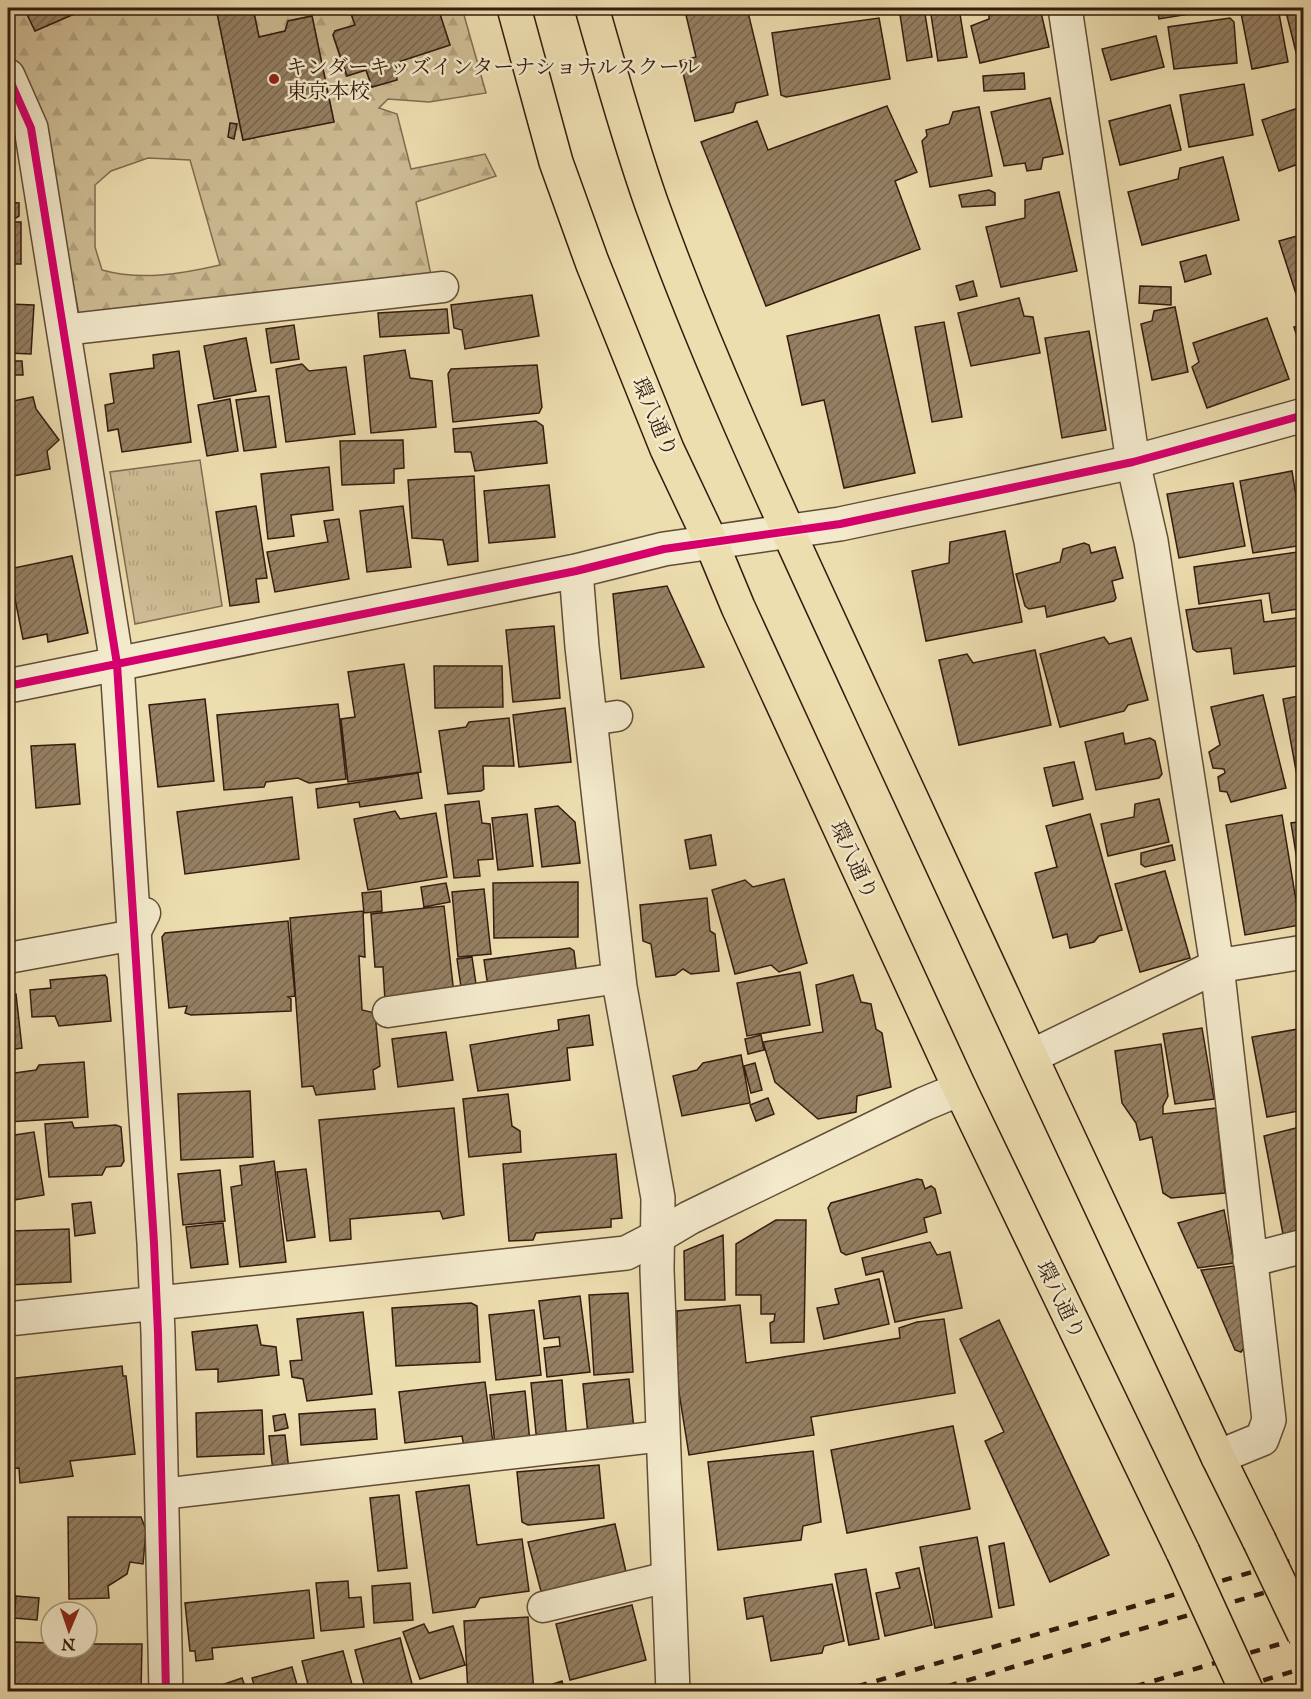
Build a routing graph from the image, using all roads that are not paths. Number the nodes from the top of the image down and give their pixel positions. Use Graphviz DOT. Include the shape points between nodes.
graph roads {
  1 [pos="514,8"];
  2 [pos="592,8"];
  3 [pos="1065,8"];
  4 [pos="8,76"];
  5 [pos="443,287"];
  6 [pos="63,330"];
  7 [pos="1304,415"];
  8 [pos="1133,462"];
  9 [pos="790,532"];
  10 [pos="711,542"];
  11 [pos="576,571"];
  12 [pos="117,664"];
  13 [pos="8,686"];
  14 [pos="142,921"];
  15 [pos="1304,952"];
  16 [pos="8,958"];
  17 [pos="1217,966"];
  18 [pos="619,978"];
  19 [pos="388,1012"];
  20 [pos="1032,1056"];
  21 [pos="960,1089"];
  22 [pos="657,1238"];
  23 [pos="1304,1246"];
  24 [pos="1250,1260"];
  25 [pos="155,1302"];
  26 [pos="8,1318"];
  27 [pos="663,1436"];
  28 [pos="1218,1457"];
  29 [pos="162,1494"];
  30 [pos="668,1577"];
  31 [pos="543,1607"];
  32 [pos="1304,1634"];
  33 [pos="668,1690"];
  34 [pos="166,1692"];
  35 [pos="1247,1692"];
  1 -- 10 [label="main road, 環八通り" via="556,162 592,262 663,438"];
  2 -- 9 [label="main road" via="652,204 696,320"];
  3 -- 8 [label="street"];
  4 -- 6 [label="street" via="31,128"];
  5 -- 6 [label="lane"];
  6 -- 12 [label="street"];
  7 -- 8 [label="street"];
  8 -- 9 [label="street"];
  8 -- 17 [label="street" via="1151,541"];
  9 -- 10 [label="street"];
  9 -- 20 [label="main road"];
  10 -- 11 [label="street" via="664,549"];
  10 -- 21 [label="main road, 環八通り"];
  11 -- 12 [label="street"];
  11 -- 18 [label="street" via="582,647 604,718"];
  12 -- 13 [label="street"];
  12 -- 14 [label="street"];
  14 -- 16 [label="lane"];
  14 -- 25 [label="street"];
  15 -- 17 [label="street"];
  17 -- 20 [label="street"];
  17 -- 24 [label="street"];
  18 -- 19 [label="lane"];
  18 -- 22 [label="street" via="658,1198"];
  20 -- 28 [label="main road"];
  21 -- 22 [label="street" via="689,1218"];
  21 -- 35 [label="main road, 環八通り, bridge"];
  22 -- 25 [label="street" via="626,1252"];
  22 -- 27 [label="street"];
  23 -- 24 [label="street"];
  24 -- 28 [label="street" via="1269,1420 1262,1439"];
  25 -- 26 [label="street"];
  25 -- 29 [label="street"];
  27 -- 29 [label="lane"];
  27 -- 30 [label="street"];
  28 -- 32 [label="main road, bridge"];
  29 -- 34 [label="street"];
  30 -- 31 [label="lane"];
  30 -- 33 [label="street"];
}
